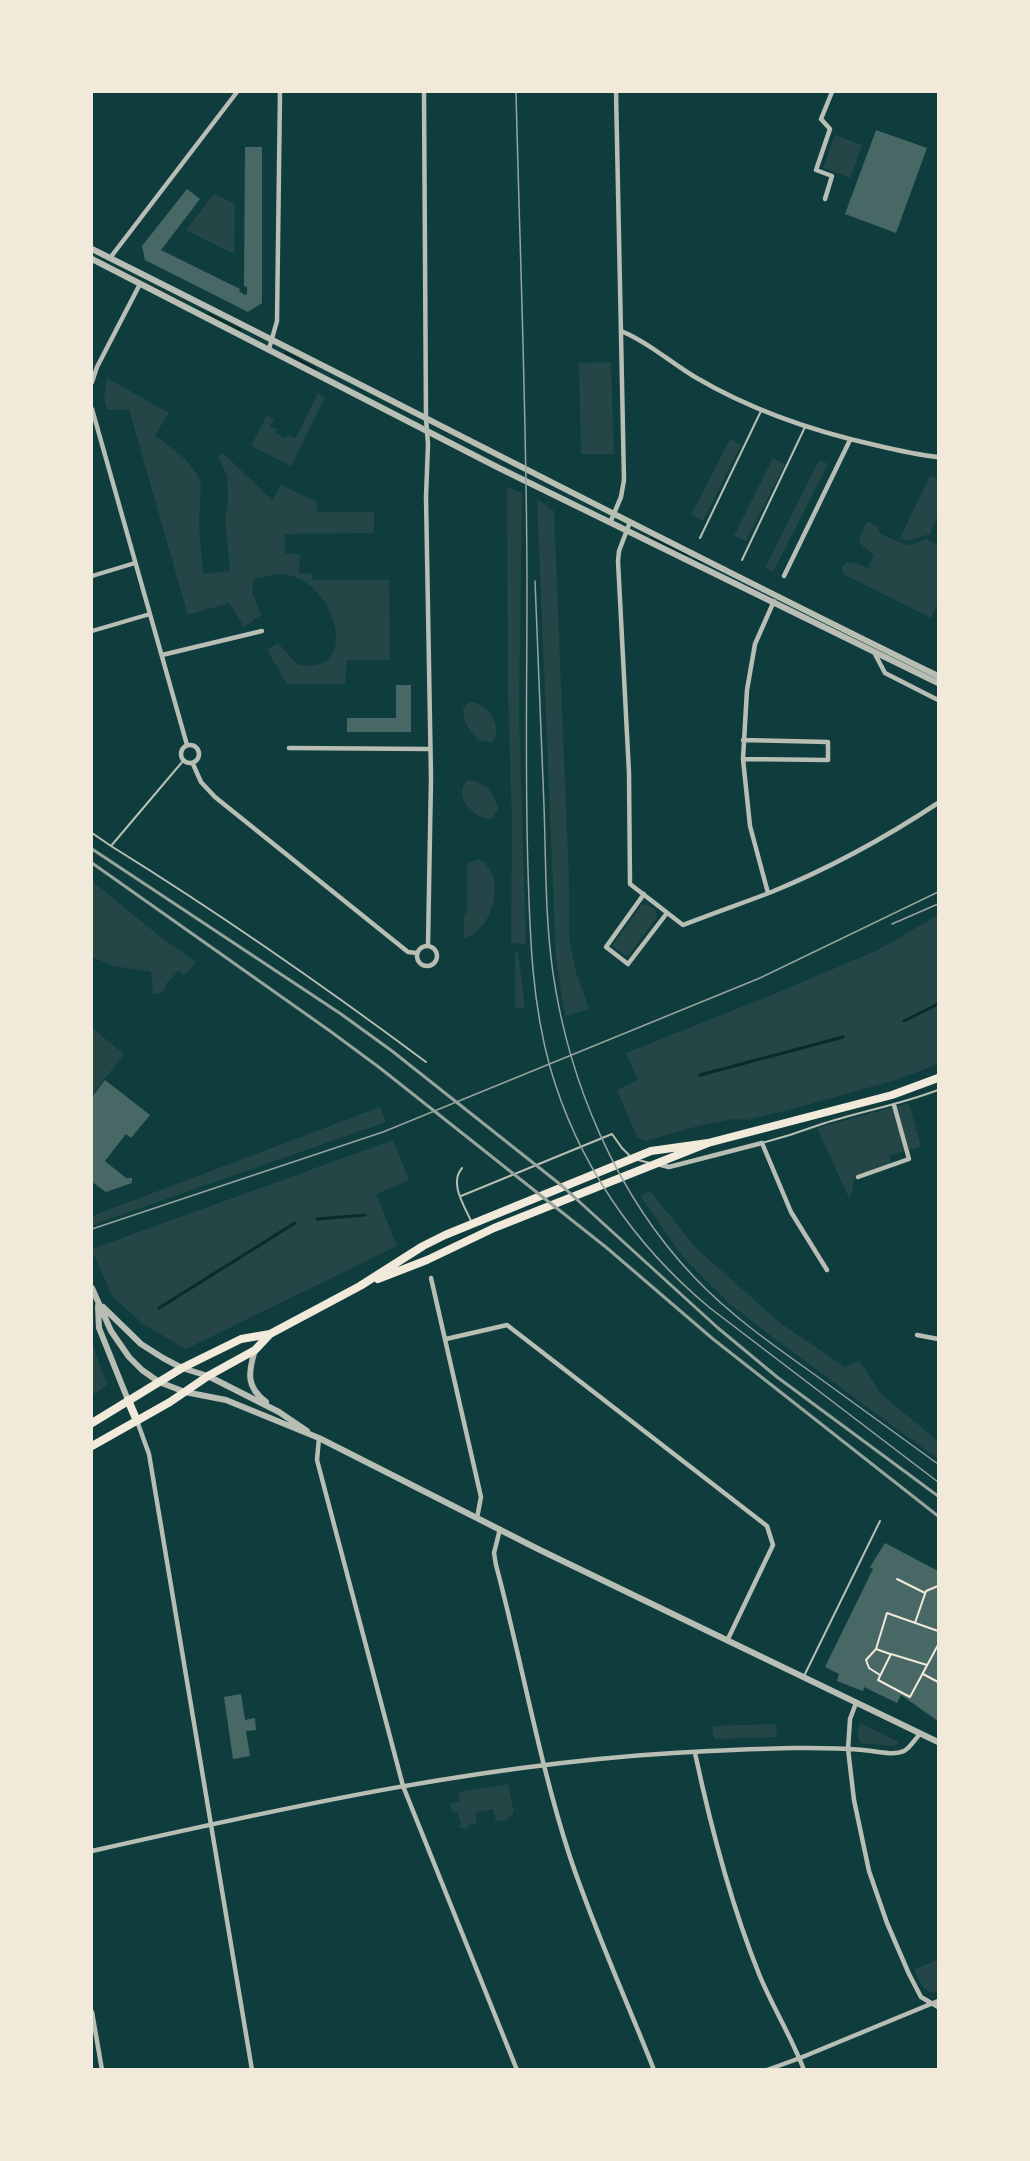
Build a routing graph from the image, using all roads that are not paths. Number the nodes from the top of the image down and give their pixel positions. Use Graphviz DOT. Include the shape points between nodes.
graph roads {
  1 [pos="237,92"];
  2 [pos="280,92"];
  3 [pos="424,92"];
  4 [pos="616,92"];
  5 [pos="832,92"];
  6 [pos="825,199"];
  7 [pos="92,249"];
  8 [pos="110,258"];
  9 [pos="92,259"];
  10 [pos="144,276"];
  11 [pos="140,284"];
  12 [pos="621,331"];
  13 [pos="273,339"];
  14 [pos="269,349"];
  15 [pos="92,382"];
  16 [pos="92,409"];
  17 [pos="762,410"];
  18 [pos="426,419"];
  19 [pos="806,427"];
  20 [pos="426,431"];
  21 [pos="850,440"];
  22 [pos="939,457"];
  23 [pos="614,514"];
  24 [pos="630,522"];
  25 [pos="610,523"];
  26 [pos="626,531"];
  27 [pos="700,538"];
  28 [pos="741,560"];
  29 [pos="135,563"];
  30 [pos="92,576"];
  31 [pos="784,576"];
  32 [pos="776,595"];
  33 [pos="773,603"];
  34 [pos="150,614"];
  35 [pos="92,631"];
  36 [pos="262,631"];
  37 [pos="879,647"];
  38 [pos="875,654"];
  39 [pos="162,656"];
  40 [pos="939,676"];
  41 [pos="939,683"];
  42 [pos="939,700"];
  43 [pos="743,740"];
  44 [pos="187,745"];
  45 [pos="289,748"];
  46 [pos="430,749"];
  47 [pos="742,759"];
  48 [pos="183,761"];
  49 [pos="193,764"];
  50 [pos="939,803"];
  51 [pos="92,833"];
  52 [pos="111,846"];
  53 [pos="768,893"];
  54 [pos="644,894"];
  55 [pos="667,913"];
  56 [pos="428,945"];
  57 [pos="417,953"];
  58 [pos="426,1062"];
  59 [pos="939,1078"];
  60 [pos="939,1090"];
  61 [pos="894,1105"];
  62 [pos="708,1143"];
  63 [pos="762,1143"];
  64 [pos="633,1158"];
  65 [pos="654,1164"];
  66 [pos="462,1168"];
  67 [pos="858,1177"];
  68 [pos="461,1196"];
  69 [pos="472,1224"];
  70 [pos="477,1236"];
  71 [pos="827,1270"];
  72 [pos="431,1278"];
  73 [pos="360,1286"];
  74 [pos="92,1288"];
  75 [pos="98,1302"];
  76 [pos="270,1334"];
  77 [pos="917,1335"];
  78 [pos="446,1339"];
  79 [pos="939,1339"];
  80 [pos="255,1350"];
  81 [pos="182,1368"];
  82 [pos="208,1376"];
  83 [pos="159,1382"];
  84 [pos="185,1392"];
  85 [pos="128,1400"];
  86 [pos="279,1412"];
  87 [pos="137,1421"];
  88 [pos="92,1423"];
  89 [pos="312,1435"];
  90 [pos="319,1438"];
  91 [pos="92,1446"];
  92 [pos="477,1518"];
  93 [pos="880,1521"];
  94 [pos="500,1529"];
  95 [pos="727,1641"];
  96 [pos="804,1676"];
  97 [pos="856,1703"];
  98 [pos="920,1734"];
  99 [pos="939,1742"];
  100 [pos="848,1749"];
  101 [pos="695,1753"];
  102 [pos="543,1764"];
  103 [pos="403,1786"];
  104 [pos="211,1824"];
  105 [pos="92,1851"];
  106 [pos="936,2002"];
  107 [pos="939,2007"];
  108 [pos="92,2012"];
  109 [pos="800,2058"];
  110 [pos="102,2070"];
  111 [pos="252,2070"];
  112 [pos="517,2070"];
  113 [pos="654,2070"];
  114 [pos="767,2070"];
  115 [pos="804,2070"];
  1 -- 8 [label="street"];
  2 -- 13 [label="street" via="277,321"];
  3 -- 18 [label="street"];
  4 -- 12 [label="street"];
  5 -- 6 [label="street" via="822,119 830,129 816,170 832,176"];
  7 -- 8 [label="street"];
  8 -- 10 [label="street"];
  9 -- 11 [label="street"];
  10 -- 11 [label="street"];
  10 -- 13 [label="street"];
  11 -- 14 [label="street"];
  11 -- 15 [label="street"];
  12 -- 17 [label="street" via="696,377"];
  12 -- 23 [label="street" via="624,480"];
  13 -- 14 [label="street"];
  13 -- 18 [label="street"];
  14 -- 20 [label="street"];
  16 -- 29 [label="street"];
  17 -- 19 [label="street"];
  17 -- 27 [label="lane"];
  18 -- 20 [label="street"];
  18 -- 23 [label="street"];
  19 -- 21 [label="street"];
  19 -- 28 [label="lane"];
  20 -- 25 [label="street"];
  20 -- 46 [label="street"];
  21 -- 22 [label="street"];
  21 -- 31 [label="street"];
  23 -- 24 [label="street"];
  23 -- 25 [label="street"];
  24 -- 26 [label="street"];
  24 -- 32 [label="street"];
  25 -- 26 [label="street"];
  26 -- 33 [label="street"];
  26 -- 54 [label="street" via="618,561 629,773 630,884"];
  29 -- 30 [label="street"];
  29 -- 34 [label="street"];
  32 -- 33 [label="street"];
  32 -- 37 [label="street"];
  33 -- 38 [label="street"];
  33 -- 43 [label="street" via="755,644"];
  34 -- 35 [label="street"];
  34 -- 39 [label="street"];
  36 -- 39 [label="street"];
  37 -- 38 [label="street"];
  37 -- 40 [label="street"];
  38 -- 41 [label="street"];
  38 -- 42 [label="street" via="885,673"];
  39 -- 44 [label="street"];
  43 -- 47 [label="street"];
  43 -- 47 [label="street" via="828,742 828,760"];
  44 -- 48 [label="street" via="181,750"];
  44 -- 49 [label="street" via="199,751"];
  45 -- 46 [label="street"];
  46 -- 56 [label="street"];
  47 -- 53 [label="street" via="750,826"];
  48 -- 49 [label="street"];
  48 -- 52 [label="lane"];
  49 -- 57 [label="street" via="201,782 215,797 408,952"];
  50 -- 53 [label="street" via="835,862"];
  51 -- 52 [label="lane"];
  52 -- 58 [label="lane" via="317,982"];
  53 -- 55 [label="street" via="683,925"];
  54 -- 55 [label="street"];
  54 -- 55 [label="street" via="606,947 628,964"];
  56 -- 57 [label="street"];
  56 -- 57 [label="street" via="437,954 433,964 420,963"];
  59 -- 62 [label="main road" via="892,1095"];
  60 -- 61 [label="lane"];
  61 -- 63 [label="lane"];
  61 -- 67 [label="street" via="909,1159"];
  62 -- 64 [label="main road" via="657,1149"];
  62 -- 65 [label="main road"];
  63 -- 65 [label="street" via="669,1167"];
  63 -- 71 [label="street" via="790,1212"];
  64 -- 65 [label="lane"];
  64 -- 68 [label="lane" via="612,1134"];
  64 -- 69 [label="main road"];
  65 -- 70 [label="main road"];
  66 -- 68 [label="lane" via="456,1179"];
  68 -- 69 [label="lane"];
  69 -- 70 [label="main road"];
  69 -- 73 [label="main road" via="423,1246"];
  70 -- 73 [label="main road"];
  72 -- 78 [label="street"];
  73 -- 76 [label="main road"];
  74 -- 75 [label="street"];
  75 -- 81 [label="street" via="141,1344"];
  75 -- 83 [label="street" via="129,1357"];
  75 -- 85 [label="street" via="99,1328"];
  76 -- 80 [label="main road"];
  76 -- 81 [label="main road" via="242,1339"];
  77 -- 79 [label="street"];
  78 -- 92 [label="street" via="481,1497"];
  78 -- 95 [label="street" via="507,1325 767,1526 773,1545"];
  80 -- 82 [label="main road"];
  80 -- 86 [label="street" via="250,1378 255,1394"];
  81 -- 82 [label="street"];
  81 -- 83 [label="main road"];
  82 -- 84 [label="main road"];
  82 -- 86 [label="street"];
  83 -- 84 [label="street"];
  83 -- 85 [label="main road"];
  84 -- 87 [label="main road"];
  84 -- 89 [label="street" via="226,1400"];
  85 -- 87 [label="main road"];
  85 -- 88 [label="main road"];
  86 -- 89 [label="street"];
  87 -- 91 [label="main road"];
  87 -- 104 [label="street" via="149,1454"];
  89 -- 90 [label="street"];
  90 -- 92 [label="street"];
  90 -- 103 [label="street" via="317,1460"];
  92 -- 94 [label="street"];
  93 -- 96 [label="lane"];
  94 -- 95 [label="street"];
  94 -- 102 [label="street" via="496,1565"];
  95 -- 96 [label="street"];
  96 -- 97 [label="street"];
  97 -- 98 [label="street"];
  97 -- 100 [label="street" via="850,1719"];
  98 -- 99 [label="street"];
  98 -- 100 [label="street" via="904,1750 893,1753"];
  100 -- 101 [label="street"];
  100 -- 106 [label="street" via="869,1871 887,1923 921,1996"];
  101 -- 102 [label="street"];
  101 -- 109 [label="street" via="727,1884 759,1975"];
  102 -- 103 [label="street"];
  102 -- 113 [label="street" via="571,1857"];
  103 -- 104 [label="street"];
  103 -- 112 [label="street"];
  104 -- 105 [label="street"];
  104 -- 111 [label="street"];
  106 -- 107 [label="street"];
  106 -- 109 [label="street"];
  108 -- 110 [label="street"];
  109 -- 114 [label="street"];
  109 -- 115 [label="street"];
}
